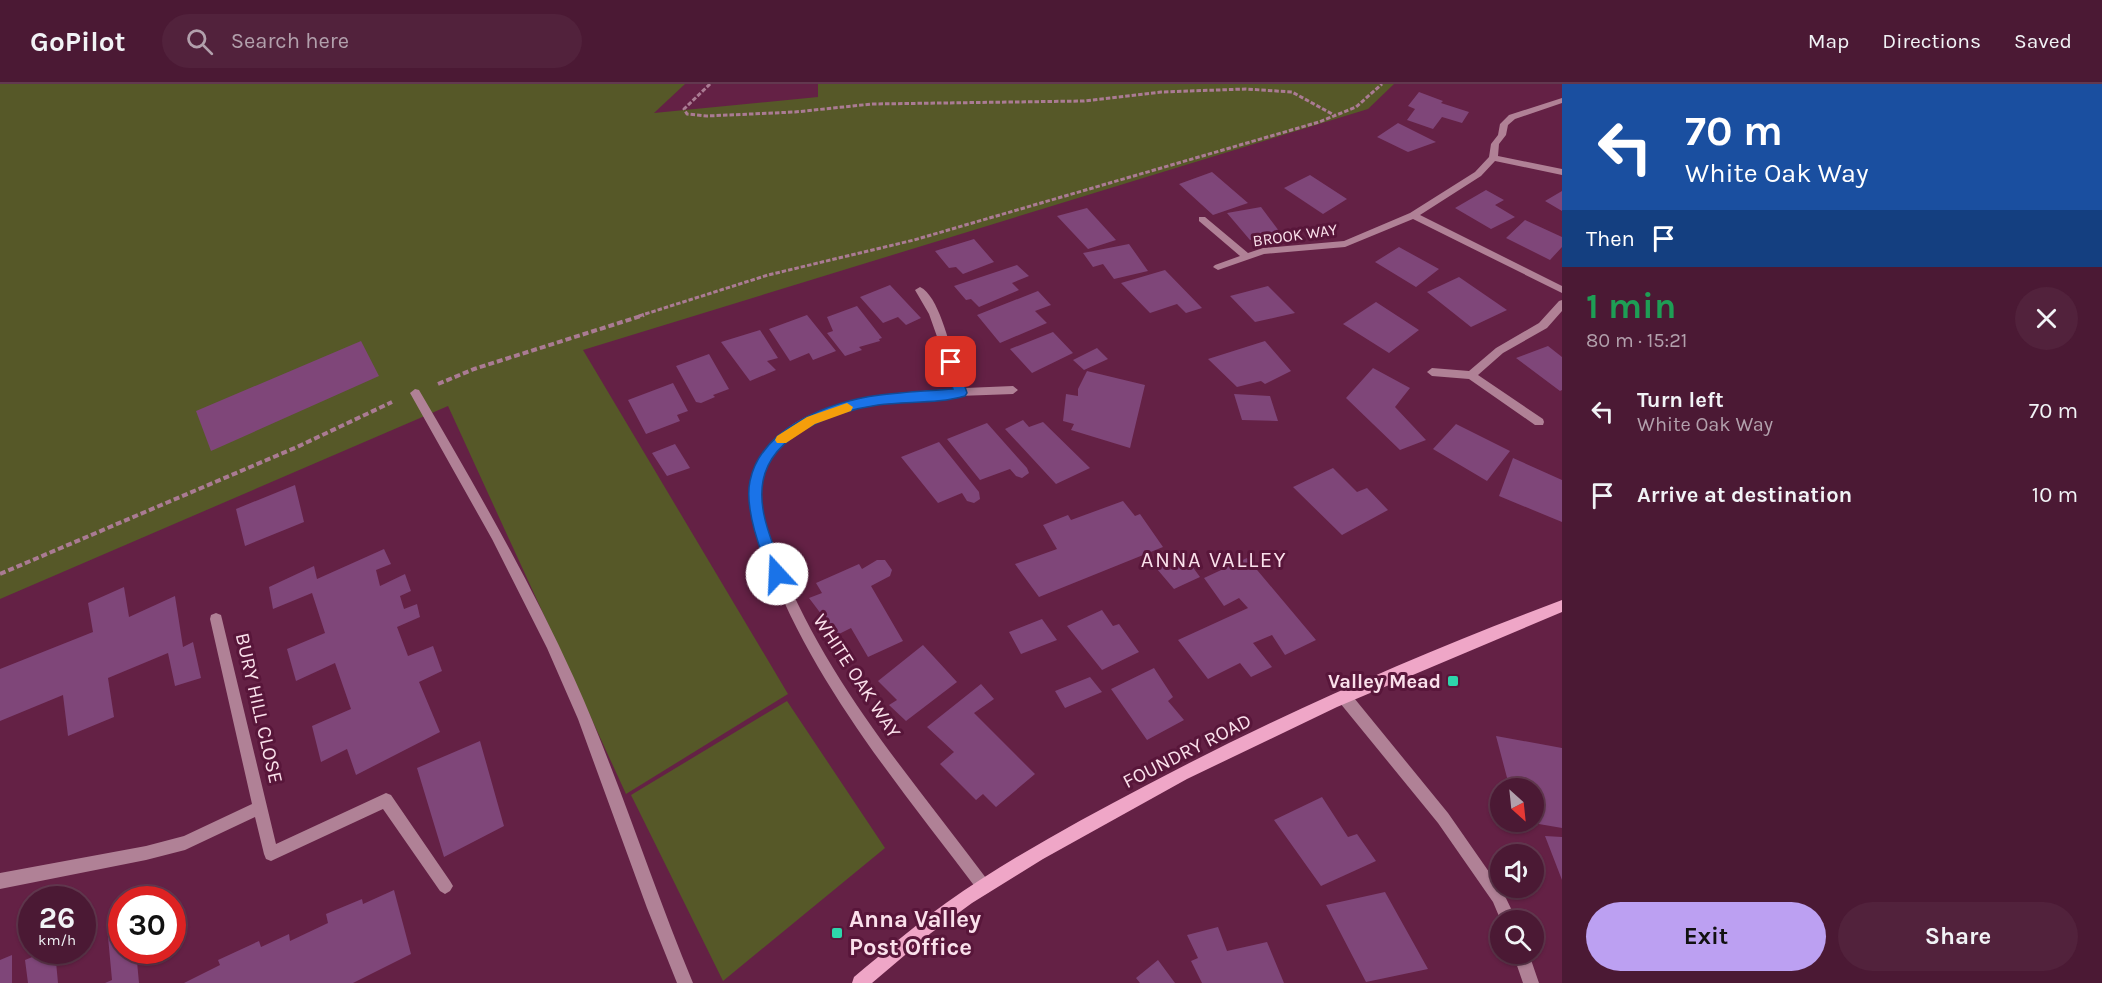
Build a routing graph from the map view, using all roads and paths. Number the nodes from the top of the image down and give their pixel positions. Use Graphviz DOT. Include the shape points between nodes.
graph roads {
  1 [pos="710,84"];
  2 [pos="1382,84"];
  3 [pos="1562,100"];
  4 [pos="1334,116"];
  5 [pos="1493,158"];
  6 [pos="1562,172"];
  7 [pos="1413,216"];
  8 [pos="1202,219"];
  9 [pos="1247,257"];
  10 [pos="1218,267"];
  11 [pos="920,290"];
  12 [pos="1562,290"];
  13 [pos="1562,303"];
  14 [pos="1432,372"];
  15 [pos="1471,375"];
  16 [pos="1013,390"];
  17 [pos="416,393"];
  18 [pos="960,393"];
  19 [pos="1539,423"];
  20 [pos="0,574"];
  21 [pos="1562,606"];
  22 [pos="216,619"];
  23 [pos="1345,698"];
  24 [pos="261,807"];
  25 [pos="0,881"];
  26 [pos="445,886"];
  27 [pos="984,887"];
  28 [pos="1504,910"];
  29 [pos="1524,964"];
  30 [pos="685,983"];
  31 [pos="860,983"];
  32 [pos="1531,983"];
  1 -- 4 [label="path" via="684,109 687,114 707,117 872,104 990,100 1084,101 1246,88 1292,92"];
  2 -- 4 [label="path" via="1356,107"];
  3 -- 5 [label="street, BROOK WAY" via="1512,117 1504,124"];
  4 -- 17 [label="path" via="914,240 768,275 474,369"];
  5 -- 6 [label="street"];
  5 -- 7 [label="street, BROOK WAY" via="1478,174"];
  7 -- 9 [label="street, BROOK WAY" via="1345,244 1281,249"];
  7 -- 12 [label="street"];
  8 -- 9 [label="street, BROOK WAY"];
  9 -- 10 [label="street, BROOK WAY"];
  11 -- 18 [label="street" via="930,301"];
  13 -- 15 [label="street" via="1545,325 1502,348"];
  14 -- 15 [label="street"];
  15 -- 19 [label="street"];
  16 -- 18 [label="street, WHITE OAK WAY"];
  17 -- 20 [label="path"];
  17 -- 30 [label="street" via="487,518 569,682"];
  18 -- 27 [label="street, WHITE OAK WAY" via="879,400 811,421 789,433 763,462 756,481 756,497 758,519 784,594 829,676"];
  21 -- 23 [label="street, FOUNDRY ROAD"];
  22 -- 24 [label="street, BURY HILL CLOSE"];
  23 -- 27 [label="street, FOUNDRY ROAD" via="1256,736 1156,787"];
  23 -- 28 [label="street" via="1443,818"];
  24 -- 25 [label="street, BURY HILL CLOSE" via="185,843"];
  24 -- 26 [label="street, BURY HILL CLOSE" via="271,854 386,800"];
  27 -- 31 [label="street, FOUNDRY ROAD"];
  29 -- 32 [label="street"];
}
